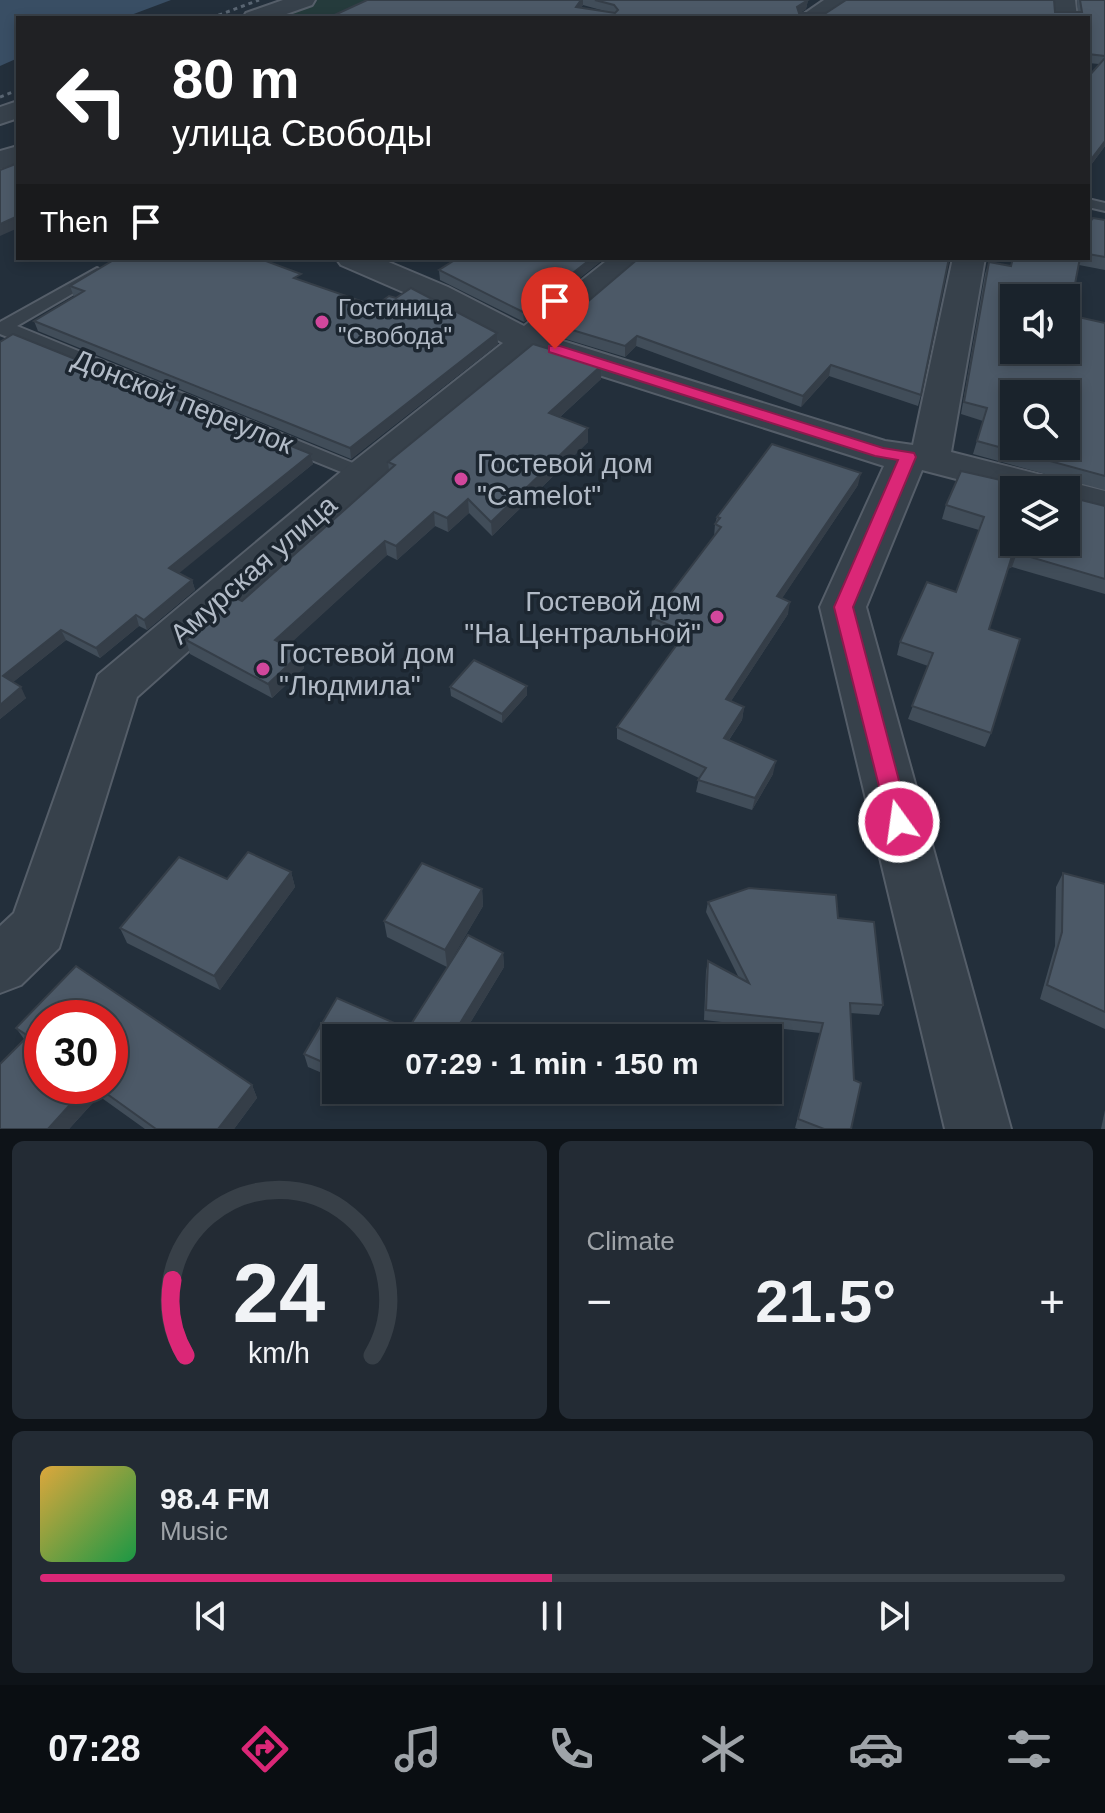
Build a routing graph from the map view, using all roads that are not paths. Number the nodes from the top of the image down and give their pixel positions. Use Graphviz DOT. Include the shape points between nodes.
graph roads {
  1 [pos="304,0"];
  2 [pos="839,0"];
  3 [pos="260,16"];
  4 [pos="812,16"];
  5 [pos="357,260"];
  6 [pos="627,260"];
  7 [pos="968,260"];
  8 [pos="102,270"];
  9 [pos="2,328"];
  10 [pos="525,340"];
  11 [pos="919,458"];
  12 [pos="363,474"];
  13 [pos="1000,478"];
  14 [pos="1080,498"];
  15 [pos="1105,505"];
  16 [pos="0,965"];
  17 [pos="978,1129"];
  1 -- 3 [label="street"];
  2 -- 4 [label="street"];
  5 -- 10 [label="street"];
  6 -- 10 [label="street, Амурская улица"];
  7 -- 11 [label="street"];
  8 -- 9 [label="lane"];
  9 -- 12 [label="lane, Донской переулок"];
  10 -- 11 [label="street" via="881,453"];
  10 -- 12 [label="street, Амурская улица"];
  11 -- 13 [label="street"];
  11 -- 17 [label="street" via="843,607"];
  12 -- 16 [label="street, Амурская улица" via="115,688 38,929"];
  14 -- 15 [label="street"];
}
